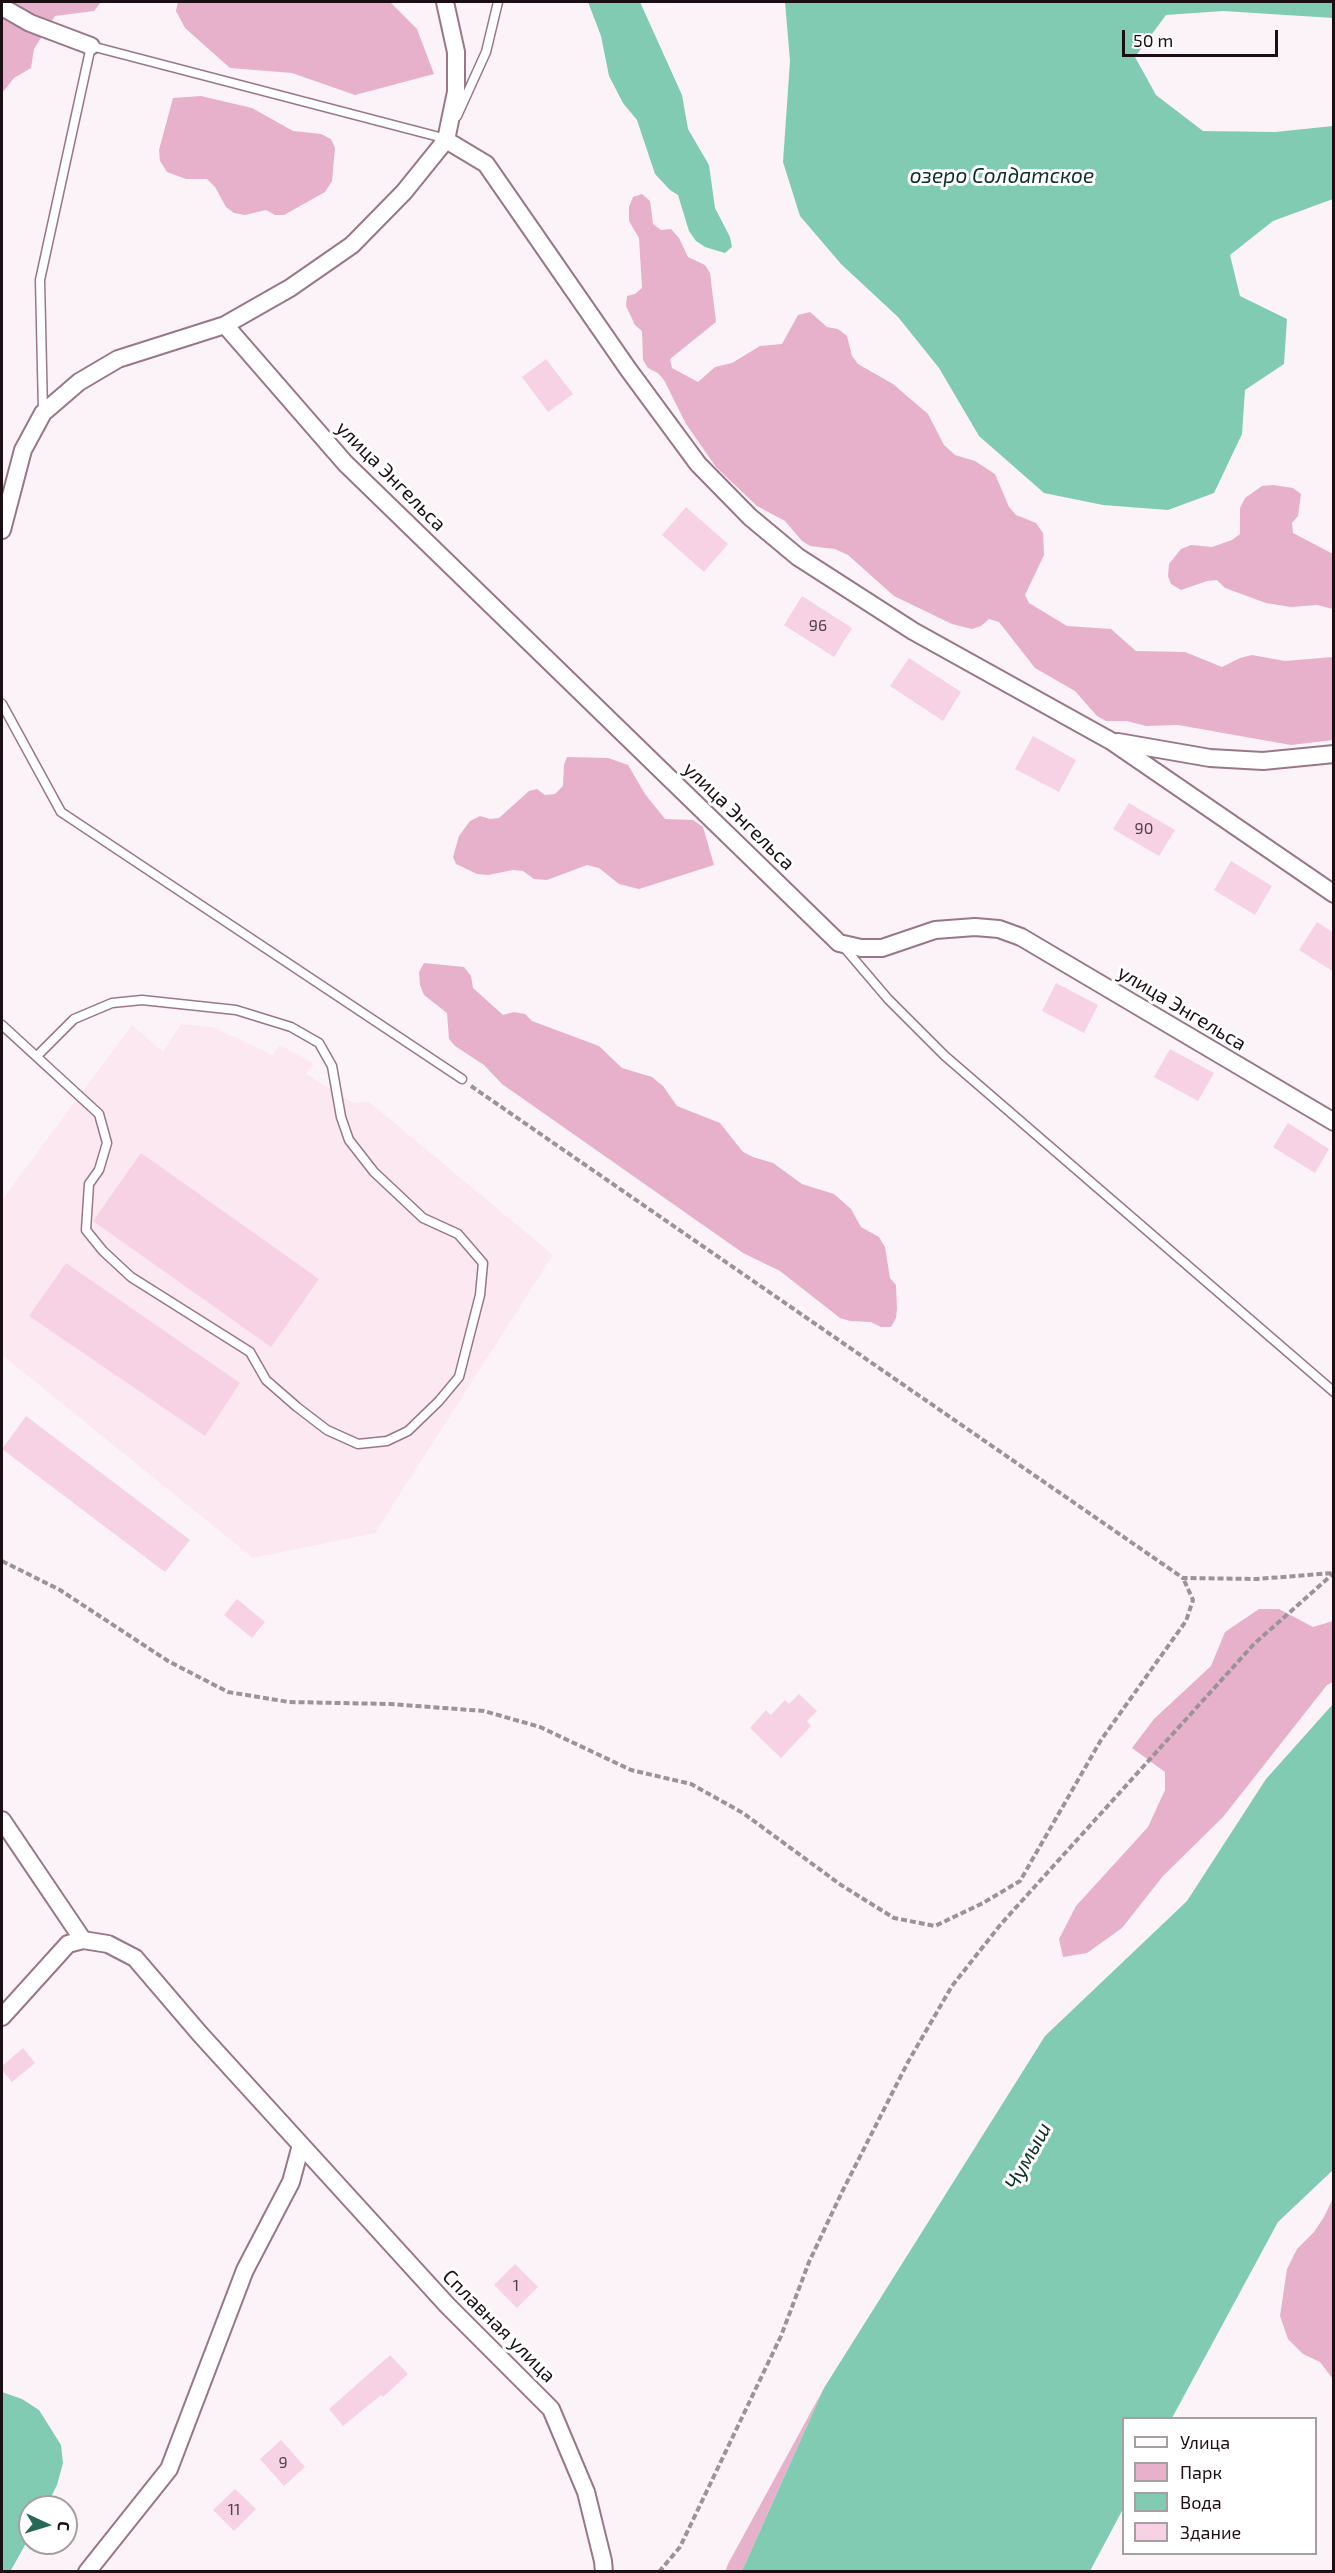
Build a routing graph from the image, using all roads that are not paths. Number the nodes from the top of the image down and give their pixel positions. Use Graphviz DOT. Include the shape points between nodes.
graph roads {
  1 [pos="445,2"];
  2 [pos="498,2"];
  3 [pos="2,7"];
  4 [pos="91,46"];
  5 [pos="446,140"];
  6 [pos="225,325"];
  7 [pos="43,413"];
  8 [pos="2,530"];
  9 [pos="2,704"];
  10 [pos="1111,741"];
  11 [pos="1334,754"];
  12 [pos="1334,894"];
  13 [pos="839,943"];
  14 [pos="2,1025"];
  15 [pos="37,1056"];
  16 [pos="462,1079"];
  17 [pos="1334,1122"];
  18 [pos="1334,1392"];
  19 [pos="2,1820"];
  20 [pos="83,1940"];
  21 [pos="2,2017"];
  22 [pos="301,2145"];
  23 [pos="87,2571"];
  24 [pos="604,2571"];
  1 -- 5 [label="street" via="456,52 456,92"];
  2 -- 5 [label="lane" via="486,52"];
  3 -- 4 [label="street" via="30,23"];
  4 -- 5 [label="lane"];
  4 -- 7 [label="lane" via="40,280"];
  5 -- 6 [label="street" via="404,192 352,245 290,288"];
  5 -- 10 [label="street" via="486,164 698,464 750,517 798,557 914,631"];
  6 -- 7 [label="street" via="118,359 79,382"];
  6 -- 13 [label="street, улица Энгельса" via="345,464"];
  7 -- 8 [label="street" via="23,450"];
  9 -- 16 [label="lane" via="61,812"];
  10 -- 11 [label="street" via="1210,758 1263,762"];
  10 -- 12 [label="street"];
  13 -- 17 [label="street, улица Энгельса" via="882,948 935,930 999,929 1032,943"];
  13 -- 18 [label="lane" via="945,1056"];
  14 -- 15 [label="lane"];
  15 -- 15 [label="lane" via="99,1114 107,1143 99,1170 89,1184 86,1230 131,1277 250,1352 266,1380 327,1430 358,1444 387,1441 408,1431 459,1377 480,1295 483,1263 458,1234 423,1218 374,1172 349,1140 333,1066 319,1043 291,1027 236,1010 142,1000 112,1003 74,1019"];
  19 -- 20 [label="street"];
  20 -- 21 [label="street" via="68,1944"];
  20 -- 22 [label="street, Сплавная улица" via="108,1944 135,1958"];
  22 -- 23 [label="street" via="291,2182 245,2270 169,2469"];
  22 -- 24 [label="street, Сплавная улица" via="447,2305 551,2409 586,2492"];
}
